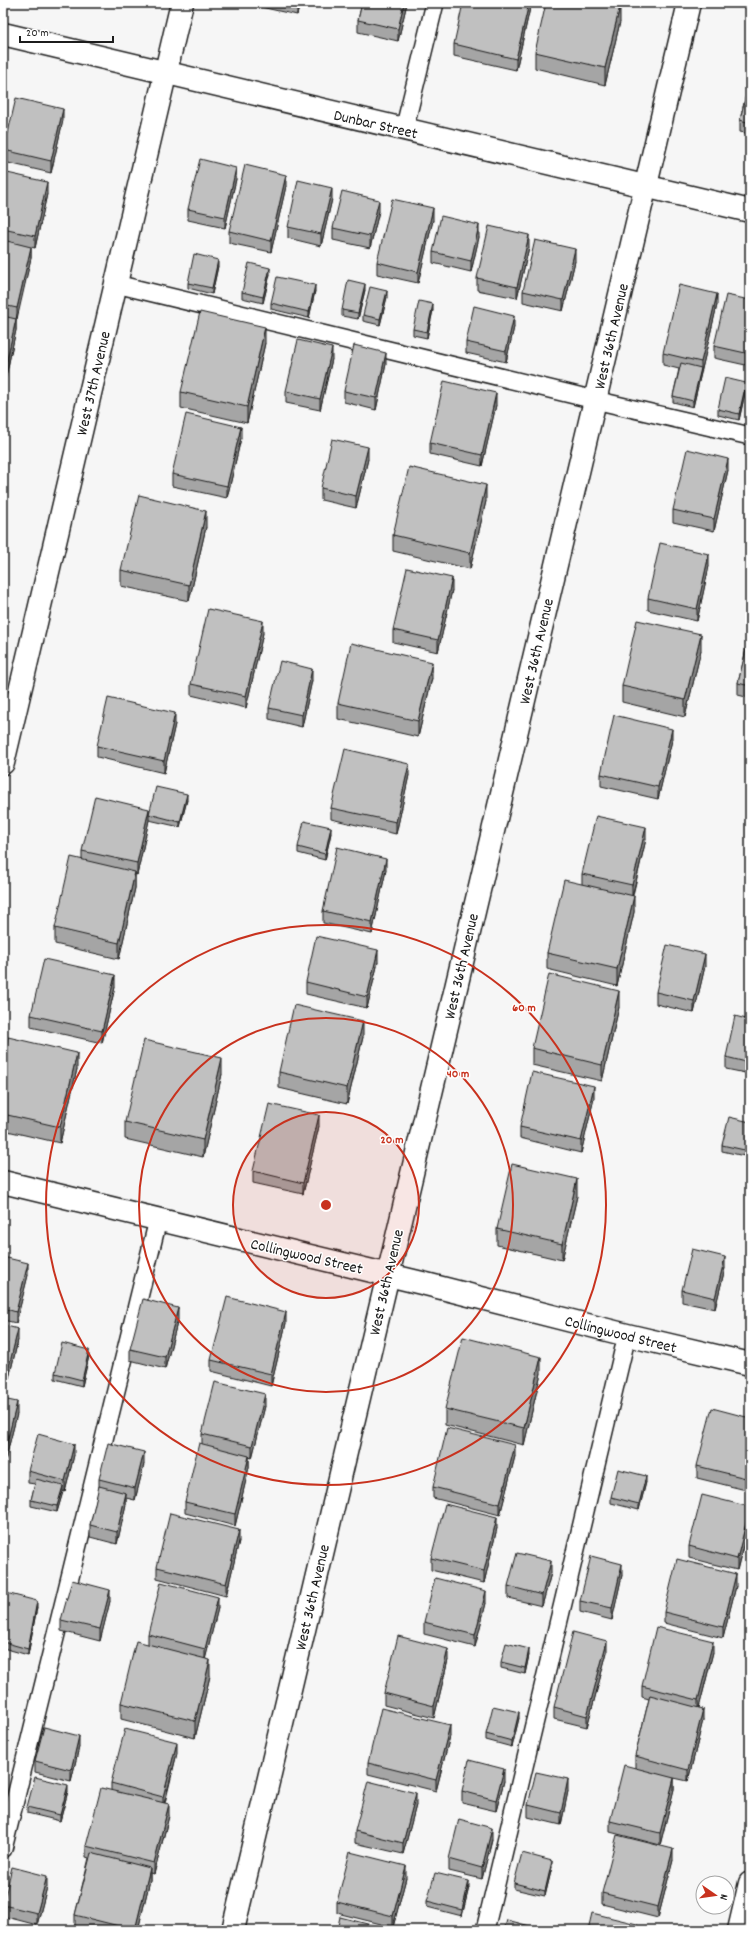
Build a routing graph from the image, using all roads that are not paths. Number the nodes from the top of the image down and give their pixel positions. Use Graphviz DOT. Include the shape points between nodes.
graph roads {
  1 [pos="182,3"];
  2 [pos="435,3"];
  3 [pos="689,3"];
  4 [pos="3,34"];
  5 [pos="165,73"];
  6 [pos="404,130"];
  7 [pos="646,186"];
  8 [pos="750,211"];
  9 [pos="116,284"];
  10 [pos="595,400"];
  11 [pos="750,436"];
  12 [pos="3,763"];
  13 [pos="3,1182"];
  14 [pos="158,1220"];
  15 [pos="387,1274"];
  16 [pos="627,1335"];
  17 [pos="750,1364"];
  18 [pos="3,1849"];
  19 [pos="750,1883"];
  20 [pos="233,1930"];
  21 [pos="485,1930"];
  22 [pos="739,1930"];
  1 -- 5 [label="street, West 37th Avenue"];
  2 -- 6 [label="lane"];
  3 -- 7 [label="street, West 36th Avenue"];
  4 -- 5 [label="street, Dunbar Street"];
  5 -- 6 [label="street, Dunbar Street"];
  5 -- 9 [label="street, West 37th Avenue"];
  6 -- 7 [label="street, Dunbar Street"];
  7 -- 8 [label="street, Dunbar Street"];
  7 -- 10 [label="street, West 36th Avenue"];
  9 -- 10 [label="lane"];
  9 -- 12 [label="street, West 37th Avenue"];
  10 -- 11 [label="lane"];
  10 -- 15 [label="street, West 36th Avenue"];
  13 -- 14 [label="street, Collingwood Street"];
  14 -- 15 [label="street, Collingwood Street"];
  14 -- 18 [label="lane"];
  15 -- 16 [label="street, Collingwood Street"];
  15 -- 20 [label="street, West 36th Avenue"];
  16 -- 17 [label="street, Collingwood Street"];
  16 -- 21 [label="lane"];
  19 -- 22 [label="street"];
}
